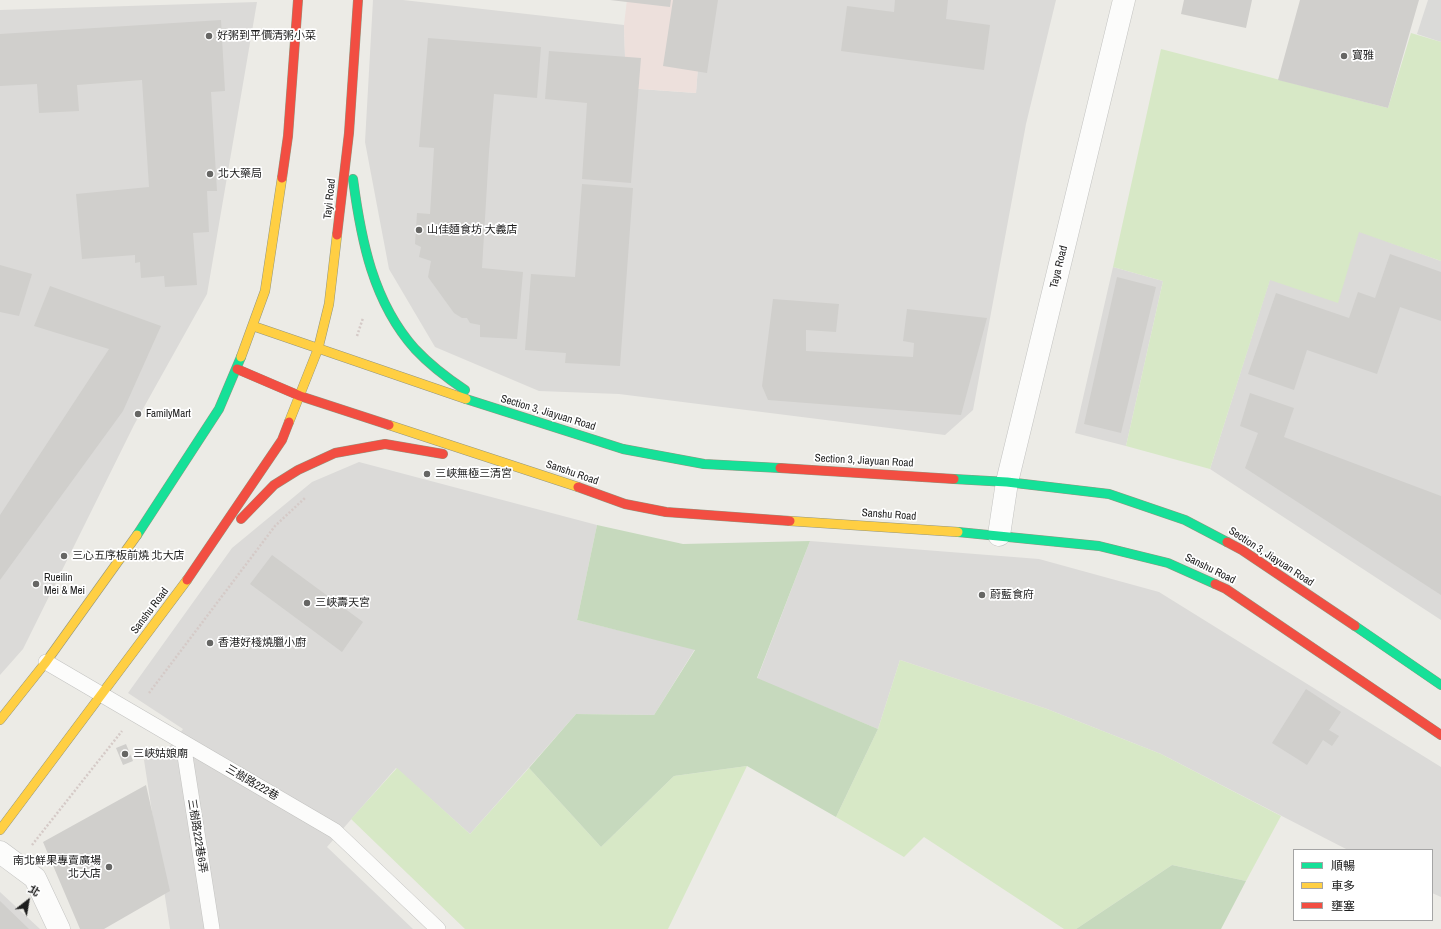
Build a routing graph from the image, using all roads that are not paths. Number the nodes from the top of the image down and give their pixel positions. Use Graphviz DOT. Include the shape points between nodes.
graph roads {
  1 [pos="298,0"];
  2 [pos="358,0"];
  3 [pos="1124,0"];
  4 [pos="349,133"];
  5 [pos="253,326"];
  6 [pos="318,349"];
  7 [pos="238,369"];
  8 [pos="300,396"];
  9 [pos="495,409"];
  10 [pos="517,466"];
  11 [pos="1007,482"];
  12 [pos="999,535"];
  13 [pos="178,593"];
  14 [pos="46,662"];
  15 [pos="1441,686"];
  16 [pos="103,694"];
  17 [pos="0,720"];
  18 [pos="1441,735"];
  19 [pos="183,743"];
  20 [pos="0,830"];
  21 [pos="8,859"];
  22 [pos="58,929"];
  23 [pos="212,929"];
  24 [pos="438,929"];
  1 -- 5 [label="street" via="288,136 268,276"];
  2 -- 4 [label="street, Tayi Road"];
  3 -- 11 [label="street, Taya Road"];
  4 -- 6 [label="street, Tayi Road" via="334,270"];
  4 -- 9 [label="street" via="357,216 372,273 395,325 414,349 442,376"];
  5 -- 6 [label="street, Section 3, Jiayuan Road"];
  5 -- 7 [label="street"];
  6 -- 8 [label="street, Tayi Road"];
  6 -- 9 [label="street, Section 3, Jiayuan Road"];
  7 -- 8 [label="street, Sanshu Road"];
  7 -- 14 [label="street" via="219,409 145,524"];
  8 -- 10 [label="street, Sanshu Road"];
  8 -- 13 [label="street, Sanshu Road" via="282,440"];
  9 -- 11 [label="street, Section 3, Jiayuan Road" via="623,449 704,464"];
  10 -- 12 [label="street, Sanshu Road" via="625,504 666,512"];
  10 -- 13 [label="street" via="385,444 335,452 274,485 249,510"];
  11 -- 12 [label="street, Taya Road"];
  11 -- 15 [label="street, Section 3, Jiayuan Road" via="1108,494 1186,520 1242,550"];
  12 -- 18 [label="street, Sanshu Road" via="1099,546 1168,563 1226,588"];
  13 -- 16 [label="street, Sanshu Road"];
  14 -- 16 [label="lane, 三樹路222巷"];
  14 -- 17 [label="street"];
  16 -- 19 [label="lane, 三樹路222巷"];
  16 -- 20 [label="street, Sanshu Road"];
  19 -- 23 [label="lane, 三樹路222巷6弄"];
  19 -- 24 [label="lane, 三樹路222巷" via="335,831"];
  21 -- 22 [label="street" via="34,878"];
}
